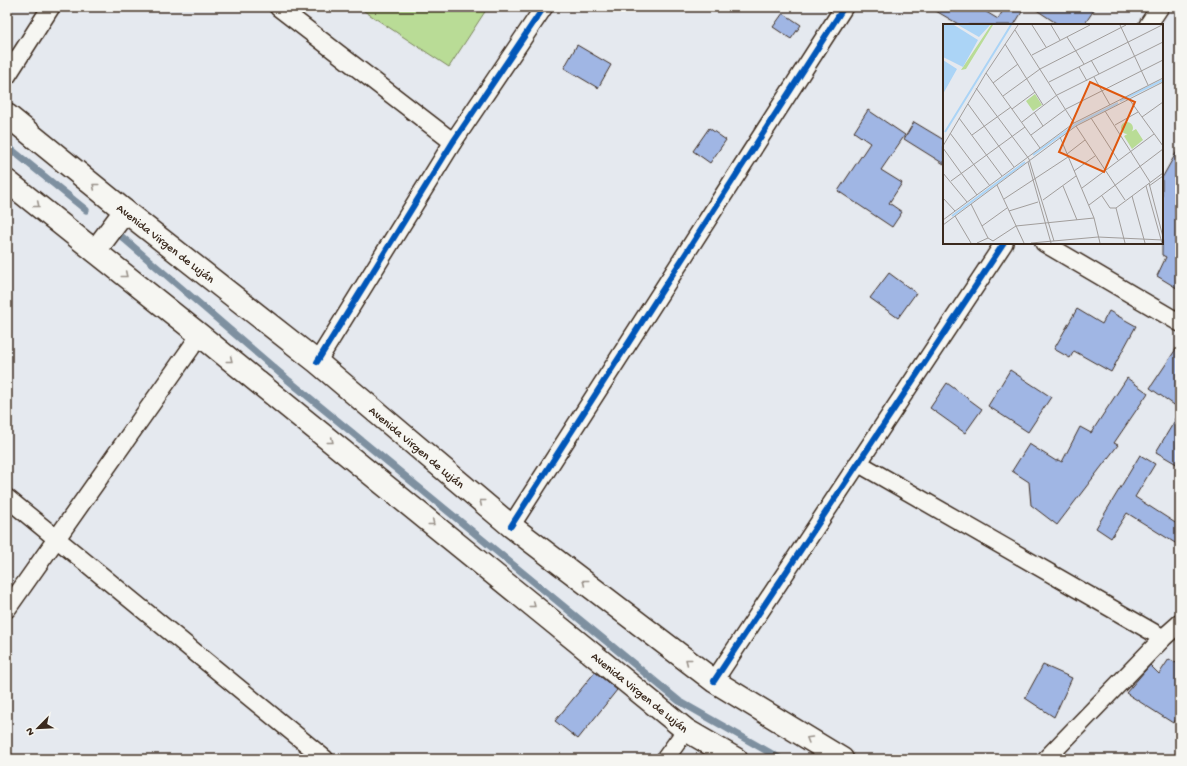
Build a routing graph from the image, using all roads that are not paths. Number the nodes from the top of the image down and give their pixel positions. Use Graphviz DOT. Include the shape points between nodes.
graph roads {
  1 [pos="51,7"];
  2 [pos="278,7"];
  3 [pos="544,7"];
  4 [pos="844,7"];
  5 [pos="1160,7"];
  6 [pos="1149,24"];
  7 [pos="7,76"];
  8 [pos="7,115"];
  9 [pos="453,142"];
  10 [pos="7,181"];
  11 [pos="125,211"];
  12 [pos="1003,244"];
  13 [pos="1046,244"];
  14 [pos="95,251"];
  15 [pos="1180,323"];
  16 [pos="200,335"];
  17 [pos="317,362"];
  18 [pos="858,463"];
  19 [pos="7,498"];
  20 [pos="511,526"];
  21 [pos="56,538"];
  22 [pos="7,609"];
  23 [pos="1180,623"];
  24 [pos="1163,638"];
  25 [pos="714,682"];
  26 [pos="686,730"];
  27 [pos="325,759"];
  28 [pos="664,759"];
  29 [pos="736,759"];
  30 [pos="842,759"];
  31 [pos="1046,759"];
  1 -- 7 [label="street"];
  2 -- 9 [label="street"];
  3 -- 9 [label="street"];
  4 -- 20 [label="street"];
  5 -- 6 [label="street"];
  11 -- 8 [label="main road, Avenida Virgen de Luján, one-way"];
  9 -- 17 [label="street"];
  10 -- 14 [label="main road, Avenida Virgen de Luján, one-way"];
  11 -- 14 [label="main road"];
  11 -- 17 [label="main road, Avenida Virgen de Luján"];
  12 -- 18 [label="street"];
  13 -- 15 [label="street"];
  14 -- 16 [label="main road, Avenida Virgen de Luján, one-way"];
  16 -- 21 [label="street"];
  16 -- 26 [label="main road, Avenida Virgen de Luján, one-way"];
  20 -- 17 [label="main road, Avenida Virgen de Luján, one-way"];
  18 -- 24 [label="street"];
  18 -- 25 [label="street"];
  19 -- 21 [label="street"];
  25 -- 20 [label="main road, Avenida Virgen de Luján, one-way"];
  21 -- 22 [label="street"];
  21 -- 27 [label="street"];
  23 -- 24 [label="street"];
  24 -- 31 [label="street"];
  30 -- 25 [label="main road, Avenida Virgen de Luján, one-way"];
  26 -- 28 [label="street"];
  26 -- 29 [label="main road, Avenida Virgen de Luján"];
}
